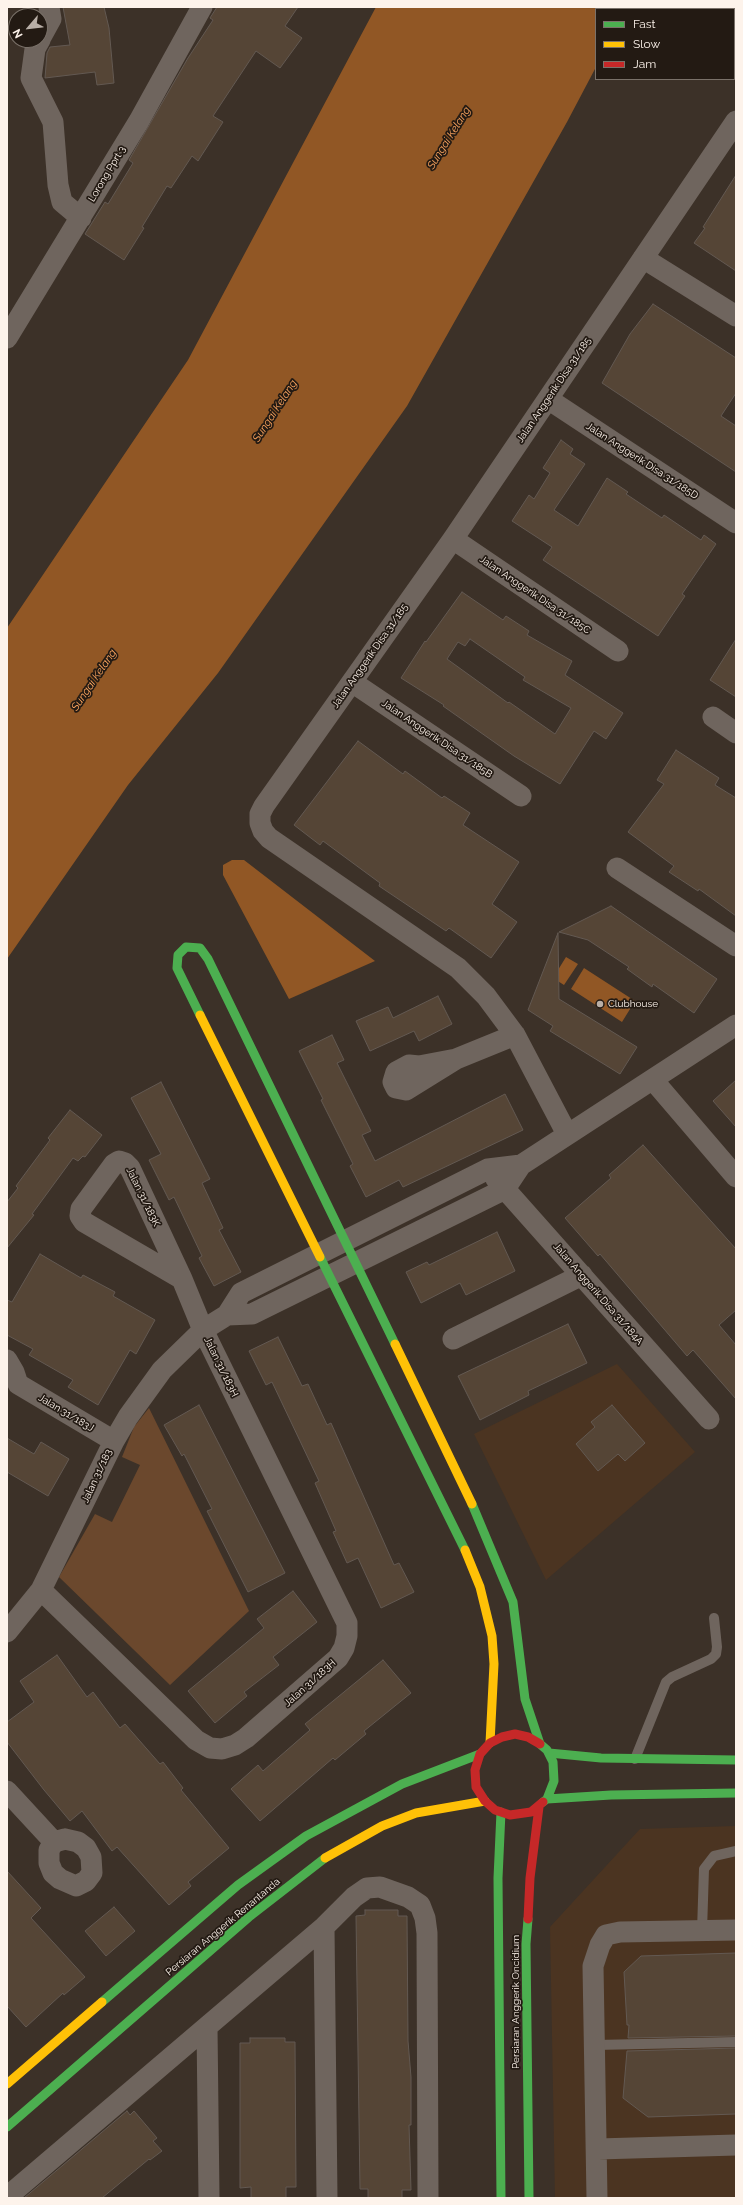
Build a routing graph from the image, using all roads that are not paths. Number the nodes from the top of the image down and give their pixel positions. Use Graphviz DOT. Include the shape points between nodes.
graph roads {
  1 [pos="49,7"];
  2 [pos="202,7"];
  3 [pos="48,25"];
  4 [pos="36,48"];
  5 [pos="736,121"];
  6 [pos="81,218"];
  7 [pos="643,258"];
  8 [pos="736,316"];
  9 [pos="7,338"];
  10 [pos="548,399"];
  11 [pos="736,523"];
  12 [pos="453,539"];
  13 [pos="618,651"];
  14 [pos="352,682"];
  15 [pos="713,717"];
  16 [pos="736,733"];
  17 [pos="521,796"];
  18 [pos="617,868"];
  19 [pos="736,946"];
  20 [pos="736,1025"];
  21 [pos="515,1034"];
  22 [pos="456,1059"];
  23 [pos="653,1080"];
  24 [pos="567,1134"];
  25 [pos="521,1165"];
  26 [pos="488,1169"];
  27 [pos="736,1177"];
  28 [pos="505,1188"];
  29 [pos="346,1241"];
  30 [pos="319,1254"];
  31 [pos="356,1262"];
  32 [pos="582,1275"];
  33 [pos="329,1276"];
  34 [pos="182,1279"];
  35 [pos="265,1281"];
  36 [pos="276,1302"];
  37 [pos="227,1315"];
  38 [pos="202,1330"];
  39 [pos="453,1339"];
  40 [pos="7,1360"];
  41 [pos="13,1386"];
  42 [pos="709,1419"];
  43 [pos="114,1441"];
  44 [pos="41,1590"];
  45 [pos="714,1618"];
  46 [pos="8,1629"];
  47 [pos="490,1743"];
  48 [pos="540,1744"];
  49 [pos="549,1753"];
  50 [pos="480,1754"];
  51 [pos="635,1759"];
  52 [pos="736,1760"];
  53 [pos="7,1790"];
  54 [pos="736,1793"];
  55 [pos="547,1799"];
  56 [pos="485,1801"];
  57 [pos="539,1807"];
  58 [pos="501,1812"];
  59 [pos="54,1842"];
  60 [pos="736,1851"];
  61 [pos="324,1927"];
  62 [pos="736,1930"];
  63 [pos="702,1931"];
  64 [pos="207,2027"];
  65 [pos="736,2042"];
  66 [pos="595,2045"];
  67 [pos="7,2084"];
  68 [pos="7,2127"];
  69 [pos="736,2145"];
  70 [pos="598,2149"];
  71 [pos="7,2197"];
  72 [pos="209,2198"];
  73 [pos="327,2198"];
  74 [pos="428,2198"];
  75 [pos="501,2198"];
  76 [pos="529,2198"];
  77 [pos="597,2198"];
  1 -- 3 [label="street" via="51,19"];
  2 -- 6 [label="street, Lorong Pprt 3"];
  4 -- 6 [label="street" via="31,78 53,122 58,185 62,202"];
  5 -- 7 [label="street, Jalan Anggerik Disa 31/185"];
  6 -- 9 [label="street, Lorong Pprt 3"];
  7 -- 8 [label="street"];
  7 -- 10 [label="street, Jalan Anggerik Disa 31/185"];
  10 -- 11 [label="street, Jalan Anggerik Disa 31/185D"];
  10 -- 12 [label="street, Jalan Anggerik Disa 31/185"];
  12 -- 13 [label="street, Jalan Anggerik Disa 31/185C"];
  12 -- 14 [label="street, Jalan Anggerik Disa 31/185"];
  14 -- 17 [label="street, Jalan Anggerik Disa 31/185B"];
  14 -- 21 [label="street, Jalan Anggerik Disa 31/185" via="264,806 260,814 263,831 269,838 458,968 486,996"];
  15 -- 16 [label="street"];
  18 -- 19 [label="street"];
  20 -- 23 [label="street"];
  21 -- 22 [label="street"];
  21 -- 24 [label="street, Jalan Anggerik Disa 31/185"];
  23 -- 24 [label="street"];
  23 -- 27 [label="street"];
  24 -- 25 [label="street"];
  25 -- 26 [label="street"];
  25 -- 28 [label="street"];
  26 -- 28 [label="street, Jalan Anggerik Disa 31/184A"];
  26 -- 29 [label="street"];
  28 -- 31 [label="street"];
  28 -- 32 [label="street, Jalan Anggerik Disa 31/184A"];
  29 -- 30 [label="street"];
  29 -- 30 [label="main road" via="208,959 200,948 186,947 178,955 177,968"];
  29 -- 31 [label="main road"];
  30 -- 33 [label="main road"];
  30 -- 35 [label="street"];
  31 -- 33 [label="street"];
  31 -- 48 [label="main road" via="466,1489 512,1602 525,1699"];
  32 -- 39 [label="street"];
  32 -- 42 [label="street, Jalan Anggerik Disa 31/184A"];
  33 -- 36 [label="street"];
  33 -- 47 [label="main road" via="464,1548 480,1587 492,1636 494,1664"];
  34 -- 34 [label="street, Jalan 31/183K" via="84,1222 80,1216 81,1208 114,1164 119,1161 130,1168"];
  34 -- 38 [label="street, Jalan 31/183K"];
  35 -- 36 [label="street"];
  35 -- 37 [label="street" via="241,1294"];
  36 -- 37 [label="street" via="252,1314"];
  37 -- 38 [label="street, Jalan 31/183"];
  38 -- 43 [label="street, Jalan 31/183" via="162,1370"];
  38 -- 44 [label="street, Jalan 31/183H" via="347,1623 348,1636 338,1658 246,1738 222,1749 210,1748 196,1740"];
  40 -- 41 [label="street, Jalan 31/183J" via="14,1372"];
  41 -- 43 [label="street, Jalan 31/183J"];
  43 -- 44 [label="street, Jalan 31/183"];
  44 -- 46 [label="street, Jalan 31/183"];
  45 -- 51 [label="lane" via="716,1654 666,1682"];
  47 -- 48 [label="main road" via="502,1736 515,1734 528,1737"];
  47 -- 50 [label="main road"];
  48 -- 49 [label="main road"];
  49 -- 51 [label="main road"];
  49 -- 55 [label="main road" via="555,1772"];
  50 -- 56 [label="main road" via="475,1778 478,1790"];
  50 -- 67 [label="main road" via="402,1784 306,1836 238,1885"];
  51 -- 52 [label="main road"];
  53 -- 59 [label="street"];
  54 -- 55 [label="main road"];
  55 -- 57 [label="main road"];
  56 -- 58 [label="main road"];
  56 -- 68 [label="main road, Persiaran Anggerik Renantanda" via="416,1813 382,1826 319,1862 249,1917"];
  57 -- 58 [label="main road" via="521,1814"];
  57 -- 76 [label="main road, Persiaran Anggerik Oncidium" via="530,1878 526,1944"];
  58 -- 75 [label="main road, Persiaran Anggerik Oncidium" via="498,1878"];
  60 -- 63 [label="lane" via="714,1856 704,1869"];
  61 -- 64 [label="street"];
  61 -- 73 [label="street"];
  61 -- 74 [label="street" via="354,1897 367,1888 380,1887 394,1891 420,1905 425,1918"];
  62 -- 63 [label="street"];
  63 -- 66 [label="street" via="620,1932 606,1935 593,1966"];
  64 -- 71 [label="street"];
  64 -- 72 [label="street"];
  65 -- 66 [label="lane"];
  66 -- 70 [label="street"];
  69 -- 70 [label="street"];
  70 -- 77 [label="street"];
}
